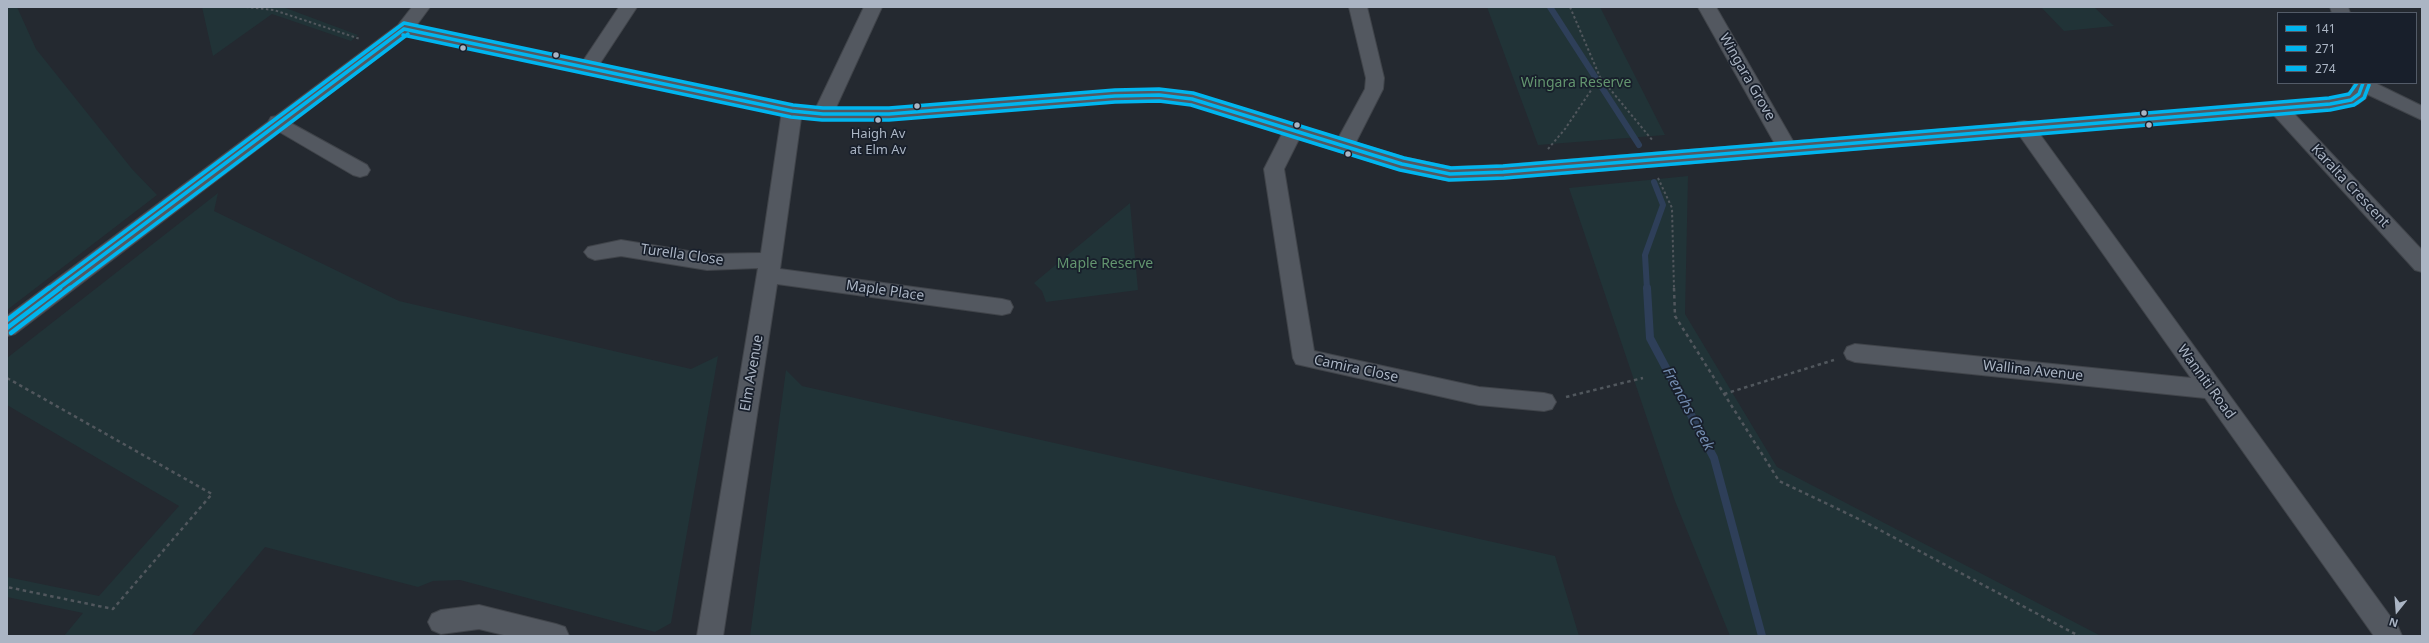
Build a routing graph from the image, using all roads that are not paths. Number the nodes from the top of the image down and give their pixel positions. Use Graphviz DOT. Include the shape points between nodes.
graph roads {
  1 [pos="421,7"];
  2 [pos="628,7"];
  3 [pos="874,7"];
  4 [pos="1358,7"];
  5 [pos="1707,7"];
  6 [pos="404,29"];
  7 [pos="588,67"];
  8 [pos="2359,89"];
  9 [pos="2278,108"];
  10 [pos="792,111"];
  11 [pos="823,114"];
  12 [pos="2422,114"];
  13 [pos="278,122"];
  14 [pos="2024,128"];
  15 [pos="1293,131"];
  16 [pos="1344,146"];
  17 [pos="1787,148"];
  18 [pos="360,170"];
  19 [pos="595,252"];
  20 [pos="2422,264"];
  21 [pos="769,267"];
  22 [pos="1002,307"];
  23 [pos="7,328"];
  24 [pos="1856,354"];
  25 [pos="2211,389"];
  26 [pos="1544,402"];
  27 [pos="441,622"];
  28 [pos="556,636"];
  29 [pos="710,636"];
  30 [pos="2389,636"];
  1 -- 6 [label="street"];
  2 -- 7 [label="street"];
  3 -- 11 [label="street"];
  4 -- 16 [label="street" via="1375,78 1374,90"];
  5 -- 17 [label="street, Wingara Grove"];
  6 -- 7 [label="street"];
  6 -- 13 [label="street"];
  7 -- 10 [label="street"];
  8 -- 9 [label="street" via="2330,104"];
  8 -- 12 [label="street" via="2391,97"];
  9 -- 14 [label="street"];
  9 -- 20 [label="street, Karalta Crescent"];
  10 -- 11 [label="street"];
  10 -- 21 [label="street, Elm Avenue"];
  11 -- 15 [label="street" via="889,114 1115,96 1159,95 1192,99"];
  13 -- 18 [label="street"];
  13 -- 23 [label="street"];
  14 -- 17 [label="street"];
  14 -- 25 [label="street, Wanniti Road"];
  15 -- 16 [label="street"];
  15 -- 26 [label="street, Camira Close" via="1274,169 1304,358 1479,396"];
  16 -- 17 [label="street" via="1433,172 1450,174 1503,172"];
  19 -- 21 [label="street, Turella Close" via="621,248 707,262"];
  21 -- 22 [label="street, Maple Place"];
  21 -- 29 [label="street, Elm Avenue"];
  24 -- 25 [label="street, Wallina Avenue"];
  25 -- 30 [label="street, Wanniti Road"];
  27 -- 28 [label="street" via="479,617"];
}
